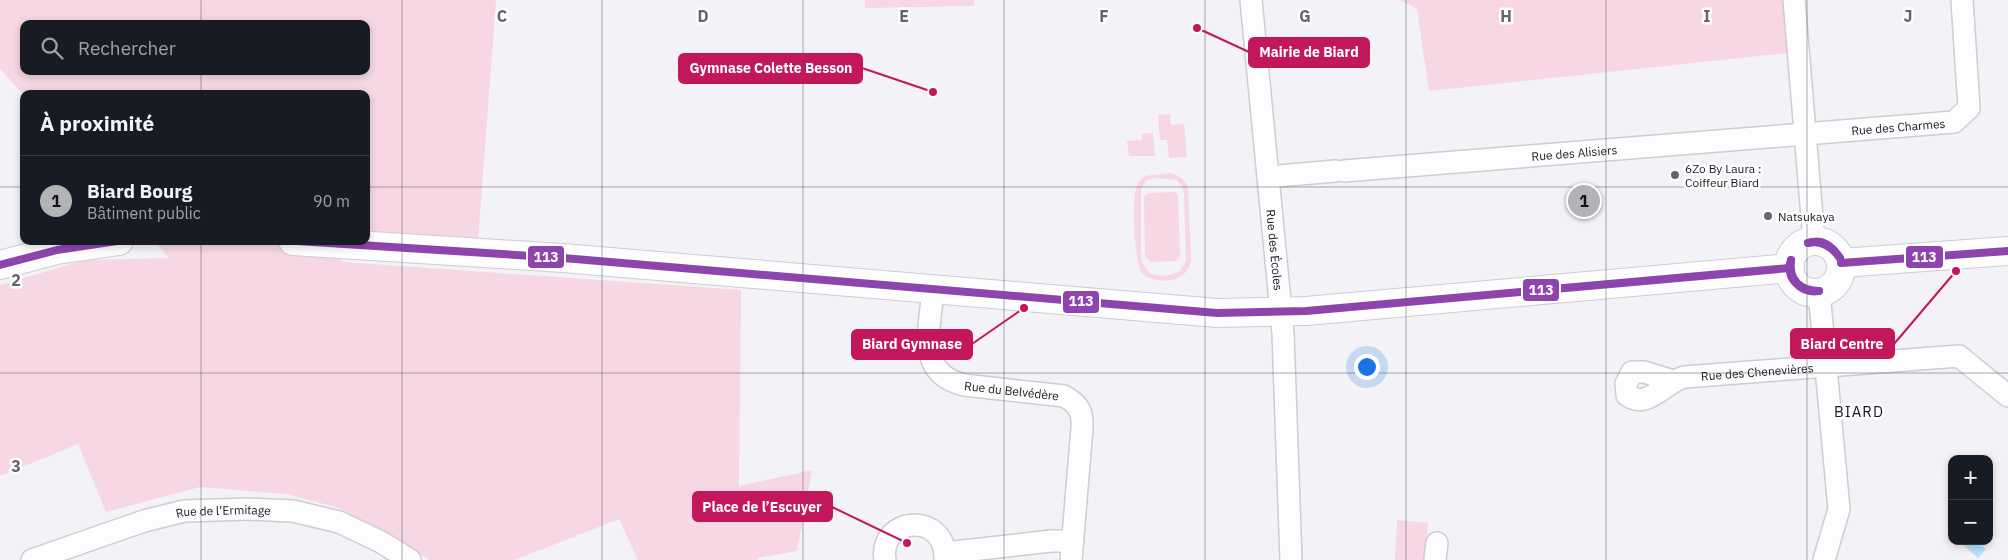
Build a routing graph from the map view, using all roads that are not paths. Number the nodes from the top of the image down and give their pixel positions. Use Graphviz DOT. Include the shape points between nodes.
graph roads {
  1 [pos="1251,0"];
  2 [pos="1794,0"];
  3 [pos="1962,0"];
  4 [pos="1804,135"];
  5 [pos="1268,177"];
  6 [pos="1814,241"];
  7 [pos="92,245"];
  8 [pos="357,245"];
  9 [pos="2008,251"];
  10 [pos="1841,263"];
  11 [pos="0,265"];
  12 [pos="1790,268"];
  13 [pos="932,289"];
  14 [pos="1819,292"];
  15 [pos="1282,312"];
  16 [pos="1826,366"];
  17 [pos="1672,381"];
  18 [pos="2008,396"];
  19 [pos="1072,551"];
  20 [pos="945,556"];
  21 [pos="32,560"];
  22 [pos="410,560"];
  23 [pos="885,560"];
  24 [pos="1291,560"];
  25 [pos="1824,560"];
  1 -- 5 [label="street, Rue des Écoles"];
  2 -- 4 [label="street"];
  3 -- 4 [label="street, Rue des Charmes" via="1969,108 1954,122"];
  4 -- 5 [label="street, Rue des Alisiers"];
  4 -- 6 [label="street"];
  5 -- 15 [label="street, Rue des Écoles"];
  6 -- 10 [label="street" via="1828,245"];
  6 -- 12 [label="street" via="1800,247 1791,260"];
  7 -- 11 [label="street" via="57,250"];
  8 -- 13 [label="street" via="563,258"];
  9 -- 10 [label="street"];
  10 -- 14 [label="street" via="1834,286"];
  12 -- 14 [label="street" via="1796,283 1810,292"];
  12 -- 15 [label="street"];
  13 -- 15 [label="street" via="1218,313"];
  13 -- 19 [label="street, Rue du Belvédère" via="929,350 932,366 940,374 949,381 964,385 1064,396 1080,408 1082,428"];
  14 -- 16 [label="street"];
  15 -- 24 [label="street, Rue des Écoles"];
  16 -- 17 [label="street, Rue des Chenevières" via="1684,377"];
  16 -- 18 [label="street, Rue des Chenevières" via="1959,356"];
  16 -- 25 [label="street" via="1839,509"];
  19 -- 20 [label="street" via="1051,541"];
  20 -- 23 [label="street" via="935,532 913,525 892,535 885,549"];
  21 -- 22 [label="street, Rue de l’Ermitage" via="144,521 184,512 247,509 293,511 339,522"];
}
